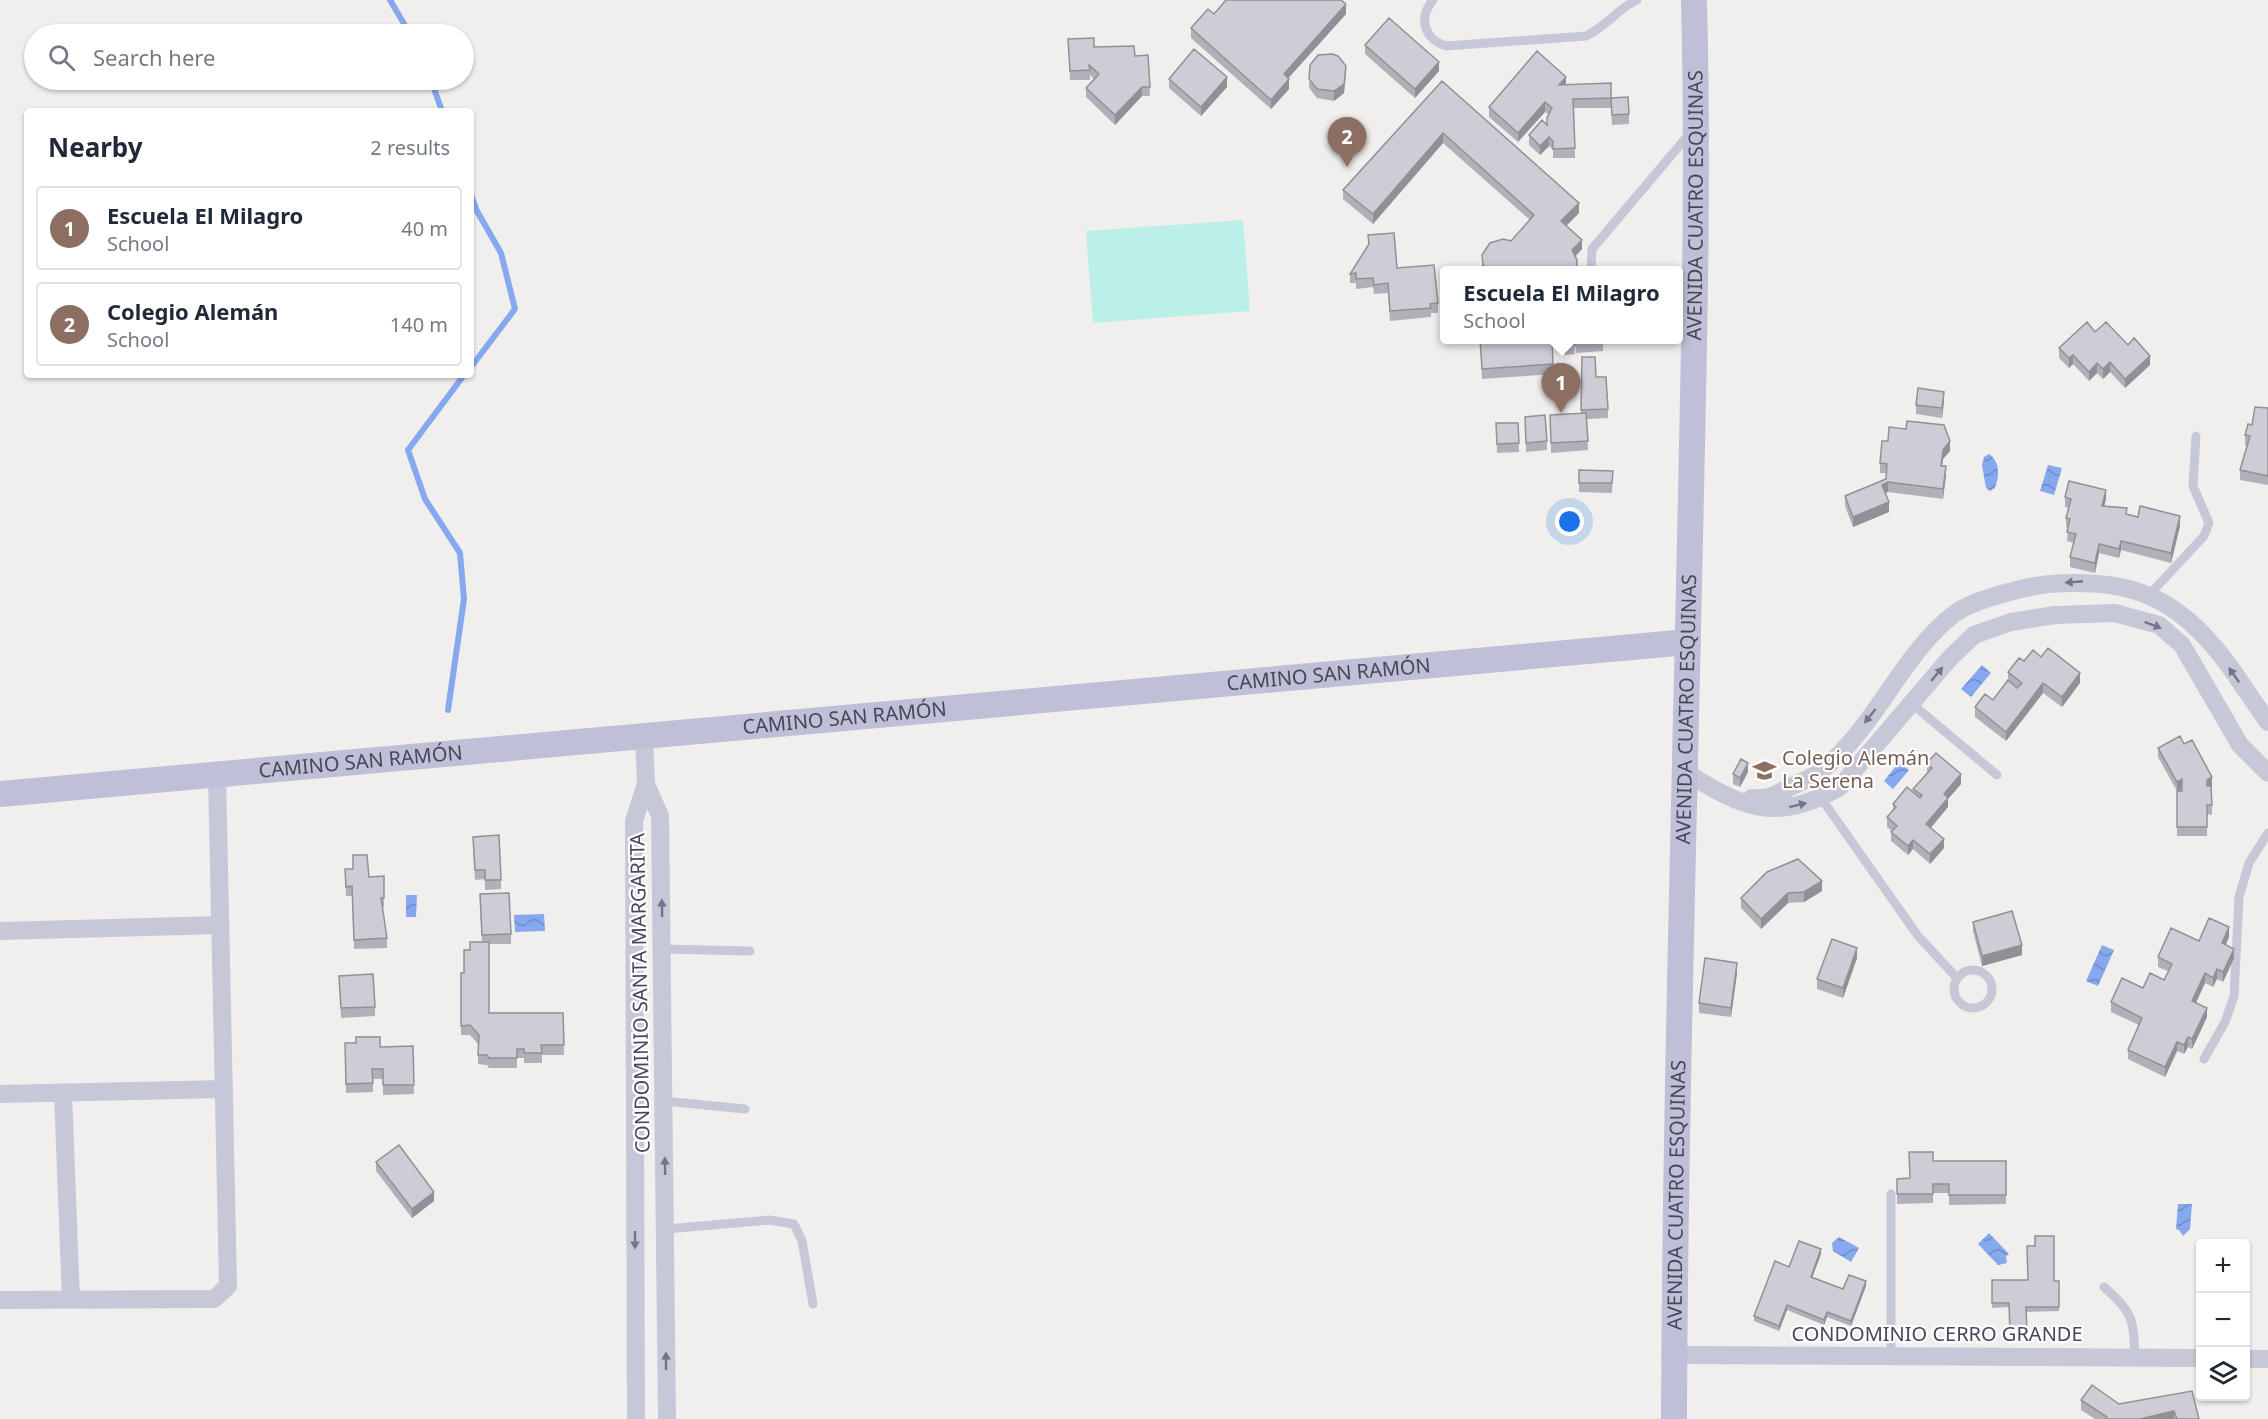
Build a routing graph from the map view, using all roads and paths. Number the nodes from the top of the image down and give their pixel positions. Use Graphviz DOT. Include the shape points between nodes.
graph roads {
  1 [pos="1433,0"];
  2 [pos="1637,0"];
  3 [pos="1694,0"];
  4 [pos="1697,125"];
  5 [pos="1591,266"];
  6 [pos="1687,302"];
  7 [pos="2196,436"];
  8 [pos="2150,594"];
  9 [pos="2126,616"];
  10 [pos="1688,642"];
  11 [pos="1912,704"];
  12 [pos="2268,722"];
  13 [pos="644,736"];
  14 [pos="1684,767"];
  15 [pos="2268,773"];
  16 [pos="217,775"];
  17 [pos="1997,776"];
  18 [pos="646,784"];
  19 [pos="0,794"];
  20 [pos="1821,798"];
  21 [pos="2268,833"];
  22 [pos="220,926"];
  23 [pos="0,931"];
  24 [pos="662,949"];
  25 [pos="750,951"];
  26 [pos="1957,978"];
  27 [pos="2204,1059"];
  28 [pos="224,1089"];
  29 [pos="63,1093"];
  30 [pos="0,1094"];
  31 [pos="664,1101"];
  32 [pos="745,1109"];
  33 [pos="1891,1194"];
  34 [pos="635,1203"];
  35 [pos="666,1204"];
  36 [pos="666,1229"];
  37 [pos="2104,1287"];
  38 [pos="0,1300"];
  39 [pos="71,1300"];
  40 [pos="813,1304"];
  41 [pos="1674,1355"];
  42 [pos="1891,1356"];
  43 [pos="2135,1358"];
  44 [pos="2196,1358"];
  45 [pos="2250,1359"];
  46 [pos="2268,1359"];
  47 [pos="636,1419"];
  48 [pos="667,1419"];
  49 [pos="1674,1419"];
  1 -- 2 [label="lane" via="1424,23 1431,39 1446,46 1586,36"];
  3 -- 4 [label="main road, AVENIDA CUATRO ESQUINAS"];
  4 -- 5 [label="lane" via="1592,249"];
  4 -- 6 [label="main road, AVENIDA CUATRO ESQUINAS"];
  6 -- 10 [label="main road, AVENIDA CUATRO ESQUINAS"];
  7 -- 8 [label="lane" via="2193,486 2209,523 2204,536"];
  8 -- 9 [label="street"];
  12 -- 8 [label="street, one-way" via="2215,647 2185,618"];
  8 -- 14 [label="street, one-way" via="2121,585 2086,581 2031,586 1957,612 1937,629 1852,739 1822,771 1764,800 1724,790"];
  11 -- 9 [label="street, one-way" via="1974,635 2011,622 2055,615"];
  9 -- 15 [label="street, one-way" via="2159,625 2182,645 2240,745"];
  10 -- 13 [label="main road, CAMINO SAN RAMÓN"];
  10 -- 14 [label="main road, AVENIDA CUATRO ESQUINAS"];
  11 -- 17 [label="lane"];
  11 -- 20 [label="street" via="1840,787"];
  13 -- 16 [label="main road, CAMINO SAN RAMÓN"];
  13 -- 18 [label="street, CONDOMINIO SANTA MARGARITA"];
  14 -- 20 [label="street, one-way" via="1722,795 1742,804 1794,808"];
  14 -- 41 [label="main road, AVENIDA CUATRO ESQUINAS"];
  16 -- 19 [label="main road, CAMINO SAN RAMÓN"];
  16 -- 22 [label="street"];
  24 -- 18 [label="street, CONDOMINIO SANTA MARGARITA, one-way" via="660,816"];
  18 -- 34 [label="street, CONDOMINIO SANTA MARGARITA" via="634,821"];
  20 -- 26 [label="lane" via="1918,936"];
  21 -- 27 [label="lane" via="2249,863 2239,897 2234,996 2225,1022"];
  22 -- 23 [label="street"];
  22 -- 28 [label="street"];
  24 -- 25 [label="lane"];
  24 -- 31 [label="street, CONDOMINIO SANTA MARGARITA"];
  26 -- 26 [label="lane" via="1954,995 1961,1005 1978,1008 1989,1000 1992,988 1987,976 1968,970"];
  28 -- 29 [label="street"];
  28 -- 39 [label="street" via="228,1286 214,1299"];
  29 -- 30 [label="street"];
  29 -- 39 [label="street"];
  31 -- 32 [label="lane"];
  35 -- 31 [label="street, CONDOMINIO SANTA MARGARITA, one-way"];
  33 -- 42 [label="lane"];
  34 -- 35 [label="street"];
  34 -- 47 [label="street, CONDOMINIO SANTA MARGARITA, one-way"];
  35 -- 36 [label="street, CONDOMINIO SANTA MARGARITA"];
  36 -- 40 [label="lane" via="769,1220 794,1224 802,1241"];
  48 -- 36 [label="street, CONDOMINIO SANTA MARGARITA, one-way"];
  37 -- 43 [label="lane" via="2126,1306 2134,1324"];
  38 -- 39 [label="street"];
  41 -- 42 [label="street, CONDOMINIO CERRO GRANDE"];
  41 -- 49 [label="main road, AVENIDA CUATRO ESQUINAS"];
  42 -- 43 [label="street, CONDOMINIO CERRO GRANDE"];
  43 -- 44 [label="street, CONDOMINIO CERRO GRANDE"];
  45 -- 46 [label="street"];
}
